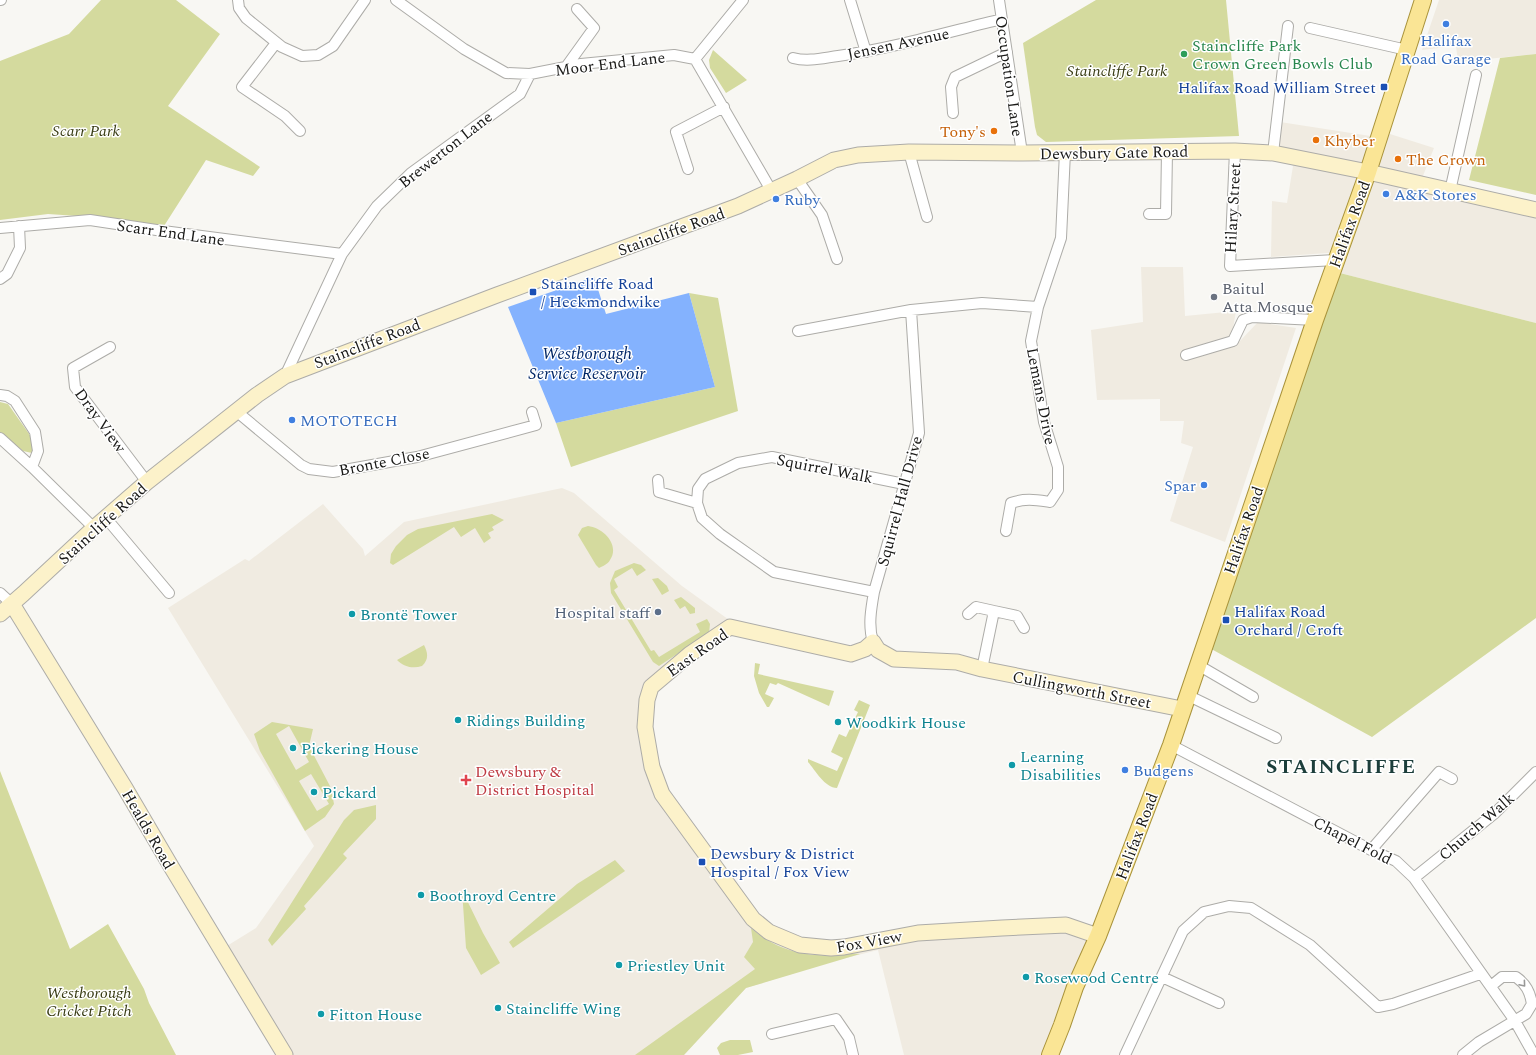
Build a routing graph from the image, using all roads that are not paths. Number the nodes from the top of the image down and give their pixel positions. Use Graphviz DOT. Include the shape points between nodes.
graph roads {
  1 [pos="238,0"];
  2 [pos="365,0"];
  3 [pos="396,0"];
  4 [pos="743,0"];
  5 [pos="850,0"];
  6 [pos="999,0"];
  7 [pos="1423,0"];
  8 [pos="577,9"];
  9 [pos="1002,19"];
  10 [pos="1288,26"];
  11 [pos="1310,28"];
  12 [pos="276,43"];
  13 [pos="1407,50"];
  14 [pos="866,52"];
  15 [pos="1007,52"];
  16 [pos="793,58"];
  17 [pos="695,59"];
  18 [pos="566,67"];
  19 [pos="530,74"];
  20 [pos="1476,75"];
  21 [pos="724,108"];
  22 [pos="953,113"];
  23 [pos="300,131"];
  24 [pos="1167,151"];
  25 [pos="1235,151"];
  26 [pos="909,152"];
  27 [pos="1065,152"];
  28 [pos="1022,153"];
  29 [pos="1272,153"];
  30 [pos="858,155"];
  31 [pos="688,169"];
  32 [pos="1368,172"];
  33 [pos="797,179"];
  34 [pos="772,190"];
  35 [pos="1450,191"];
  36 [pos="1536,210"];
  37 [pos="1148,214"];
  38 [pos="927,217"];
  39 [pos="18,226"];
  40 [pos="0,228"];
  41 [pos="342,254"];
  42 [pos="837,259"];
  43 [pos="1335,260"];
  44 [pos="0,279"];
  45 [pos="1038,307"];
  46 [pos="912,310"];
  47 [pos="1314,320"];
  48 [pos="798,331"];
  49 [pos="110,347"];
  50 [pos="1186,355"];
  51 [pos="285,376"];
  52 [pos="0,395"];
  53 [pos="236,411"];
  54 [pos="532,412"];
  55 [pos="0,438"];
  56 [pos="32,467"];
  57 [pos="658,480"];
  58 [pos="147,482"];
  59 [pos="904,484"];
  60 [pos="697,503"];
  61 [pos="106,518"];
  62 [pos="94,528"];
  63 [pos="1006,531"];
  64 [pos="874,592"];
  65 [pos="0,593"];
  66 [pos="169,593"];
  67 [pos="12,604"];
  68 [pos="994,611"];
  69 [pos="0,614"];
  70 [pos="968,614"];
  71 [pos="1024,628"];
  72 [pos="873,642"];
  73 [pos="1198,665"];
  74 [pos="982,669"];
  75 [pos="1253,697"];
  76 [pos="1184,702"];
  77 [pos="1276,738"];
  78 [pos="1171,745"];
  79 [pos="1536,772"];
  80 [pos="1452,779"];
  81 [pos="675,813"];
  82 [pos="1371,850"];
  83 [pos="1414,878"];
  84 [pos="1098,936"];
  85 [pos="1480,974"];
  86 [pos="1162,977"];
  87 [pos="1491,986"];
  88 [pos="1219,1003"];
  89 [pos="1515,1021"];
  90 [pos="772,1034"];
  91 [pos="285,1055"];
  92 [pos="853,1055"];
  93 [pos="1050,1055"];
  94 [pos="1125,1055"];
  95 [pos="1463,1055"];
  96 [pos="1534,1055"];
  1 -- 12 [label="street" via="239,8 246,18"];
  2 -- 12 [label="street" via="332,46 318,55 302,56"];
  3 -- 19 [label="street, Moor End Lane" via="464,49 506,73"];
  4 -- 17 [label="street"];
  5 -- 14 [label="street"];
  6 -- 9 [label="street, Occupation Lane"];
  7 -- 13 [label="main road, Halifax Road"];
  8 -- 18 [label="street" via="594,28"];
  9 -- 14 [label="street, Jensen Avenue"];
  9 -- 15 [label="street, Occupation Lane"];
  10 -- 29 [label="street"];
  11 -- 13 [label="street"];
  12 -- 23 [label="street" via="242,87 285,116"];
  13 -- 32 [label="main road, Halifax Road"];
  14 -- 16 [label="street, Jensen Avenue" via="801,60"];
  15 -- 22 [label="street" via="955,77 952,87"];
  15 -- 28 [label="street, Occupation Lane"];
  17 -- 18 [label="street, Moor End Lane" via="674,55"];
  17 -- 21 [label="street"];
  18 -- 19 [label="street, Moor End Lane"];
  19 -- 41 [label="street, Brewerton Lane" via="520,94 411,173 377,206"];
  20 -- 35 [label="street"];
  21 -- 31 [label="street" via="676,132"];
  21 -- 34 [label="street"];
  24 -- 25 [label="street, Dewsbury Gate Road"];
  24 -- 27 [label="street, Dewsbury Gate Road"];
  24 -- 37 [label="street" via="1166,214"];
  25 -- 29 [label="street, Dewsbury Gate Road"];
  25 -- 43 [label="street, Hilary Street" via="1230,266"];
  26 -- 28 [label="street, Dewsbury Gate Road"];
  26 -- 30 [label="street, Dewsbury Gate Road"];
  26 -- 38 [label="street"];
  27 -- 28 [label="street, Dewsbury Gate Road"];
  27 -- 45 [label="street, Lemans Drive" via="1061,238"];
  29 -- 32 [label="street, Dewsbury Gate Road"];
  30 -- 33 [label="street, Staincliffe Road" via="834,160"];
  32 -- 35 [label="street, Dewsbury Gate Road"];
  32 -- 43 [label="main road, Halifax Road"];
  33 -- 34 [label="street, Staincliffe Road"];
  33 -- 42 [label="street" via="822,215"];
  34 -- 51 [label="street, Staincliffe Road" via="738,206"];
  35 -- 36 [label="street, Dewsbury Gate Road"];
  39 -- 40 [label="street, Scarr End Lane"];
  39 -- 41 [label="street, Scarr End Lane" via="90,220"];
  39 -- 44 [label="street" via="20,248 7,274"];
  41 -- 51 [label="street, Brewerton Lane"];
  43 -- 47 [label="main road, Halifax Road"];
  45 -- 46 [label="street" via="982,303"];
  45 -- 63 [label="street, Lemans Drive" via="1031,341 1044,422 1058,467 1058,490 1050,502 1021,500 1012,503"];
  46 -- 48 [label="street"];
  46 -- 59 [label="street, Squirrel Hall Drive" via="919,433"];
  47 -- 50 [label="street" via="1252,317 1243,320 1233,341"];
  47 -- 73 [label="main road, Halifax Road"];
  49 -- 58 [label="street, Dray View" via="73,368 75,387"];
  51 -- 53 [label="street, Staincliffe Road"];
  52 -- 56 [label="street" via="15,401 35,432 38,450"];
  53 -- 54 [label="street, Bronte Close" via="301,465 309,469 333,472 417,457 536,425"];
  53 -- 58 [label="street, Staincliffe Road"];
  55 -- 56 [label="street"];
  56 -- 62 [label="street"];
  57 -- 60 [label="street" via="659,492"];
  58 -- 61 [label="street, Staincliffe Road"];
  59 -- 60 [label="street, Squirrel Walk" via="772,457 738,462 705,479 698,489"];
  59 -- 64 [label="street, Squirrel Hall Drive"];
  60 -- 64 [label="street" via="702,518 774,572"];
  61 -- 62 [label="street, Staincliffe Road"];
  61 -- 66 [label="street"];
  62 -- 67 [label="street, Staincliffe Road"];
  64 -- 72 [label="street, Squirrel Hall Drive" via="870,633"];
  65 -- 67 [label="street"];
  67 -- 69 [label="street, Staincliffe Road"];
  67 -- 91 [label="street, Healds Road"];
  68 -- 70 [label="street" via="976,606"];
  68 -- 71 [label="street" via="1017,616"];
  68 -- 74 [label="street"];
  72 -- 74 [label="street, Cullingworth Street" via="878,650 894,659 957,662"];
  72 -- 81 [label="street, East Road" via="866,649 851,654 730,627 660,678 651,687 647,700 645,727 652,767 662,794"];
  73 -- 75 [label="street"];
  73 -- 76 [label="main road, Halifax Road"];
  74 -- 76 [label="street, Cullingworth Street"];
  76 -- 77 [label="street"];
  76 -- 78 [label="main road, Halifax Road"];
  78 -- 82 [label="street, Chapel Fold"];
  78 -- 84 [label="main road, Halifax Road"];
  79 -- 83 [label="street, Church Walk" via="1495,813"];
  80 -- 82 [label="street" via="1439,772"];
  81 -- 84 [label="street, Fox View" via="753,919 769,932 800,945 831,948 918,932 1066,925"];
  82 -- 83 [label="street, Chapel Fold" via="1396,861"];
  83 -- 85 [label="street, Chapel Fold"];
  84 -- 93 [label="main road, Halifax Road" via="1075,987"];
  85 -- 86 [label="street" via="1400,1002 1378,1007 1310,945 1251,908 1229,906 1204,912 1183,931"];
  85 -- 87 [label="street, Chapel Fold"];
  86 -- 88 [label="street"];
  86 -- 94 [label="street"];
  87 -- 89 [label="street, Chapel Fold"];
  87 -- 89 [label="street, one-way" via="1502,977 1516,977 1523,982 1530,993 1532,1004 1526,1014"];
  89 -- 95 [label="street" via="1479,1042"];
  89 -- 96 [label="street, Chapel Fold"];
  90 -- 92 [label="street" via="836,1019 849,1038"];
}
